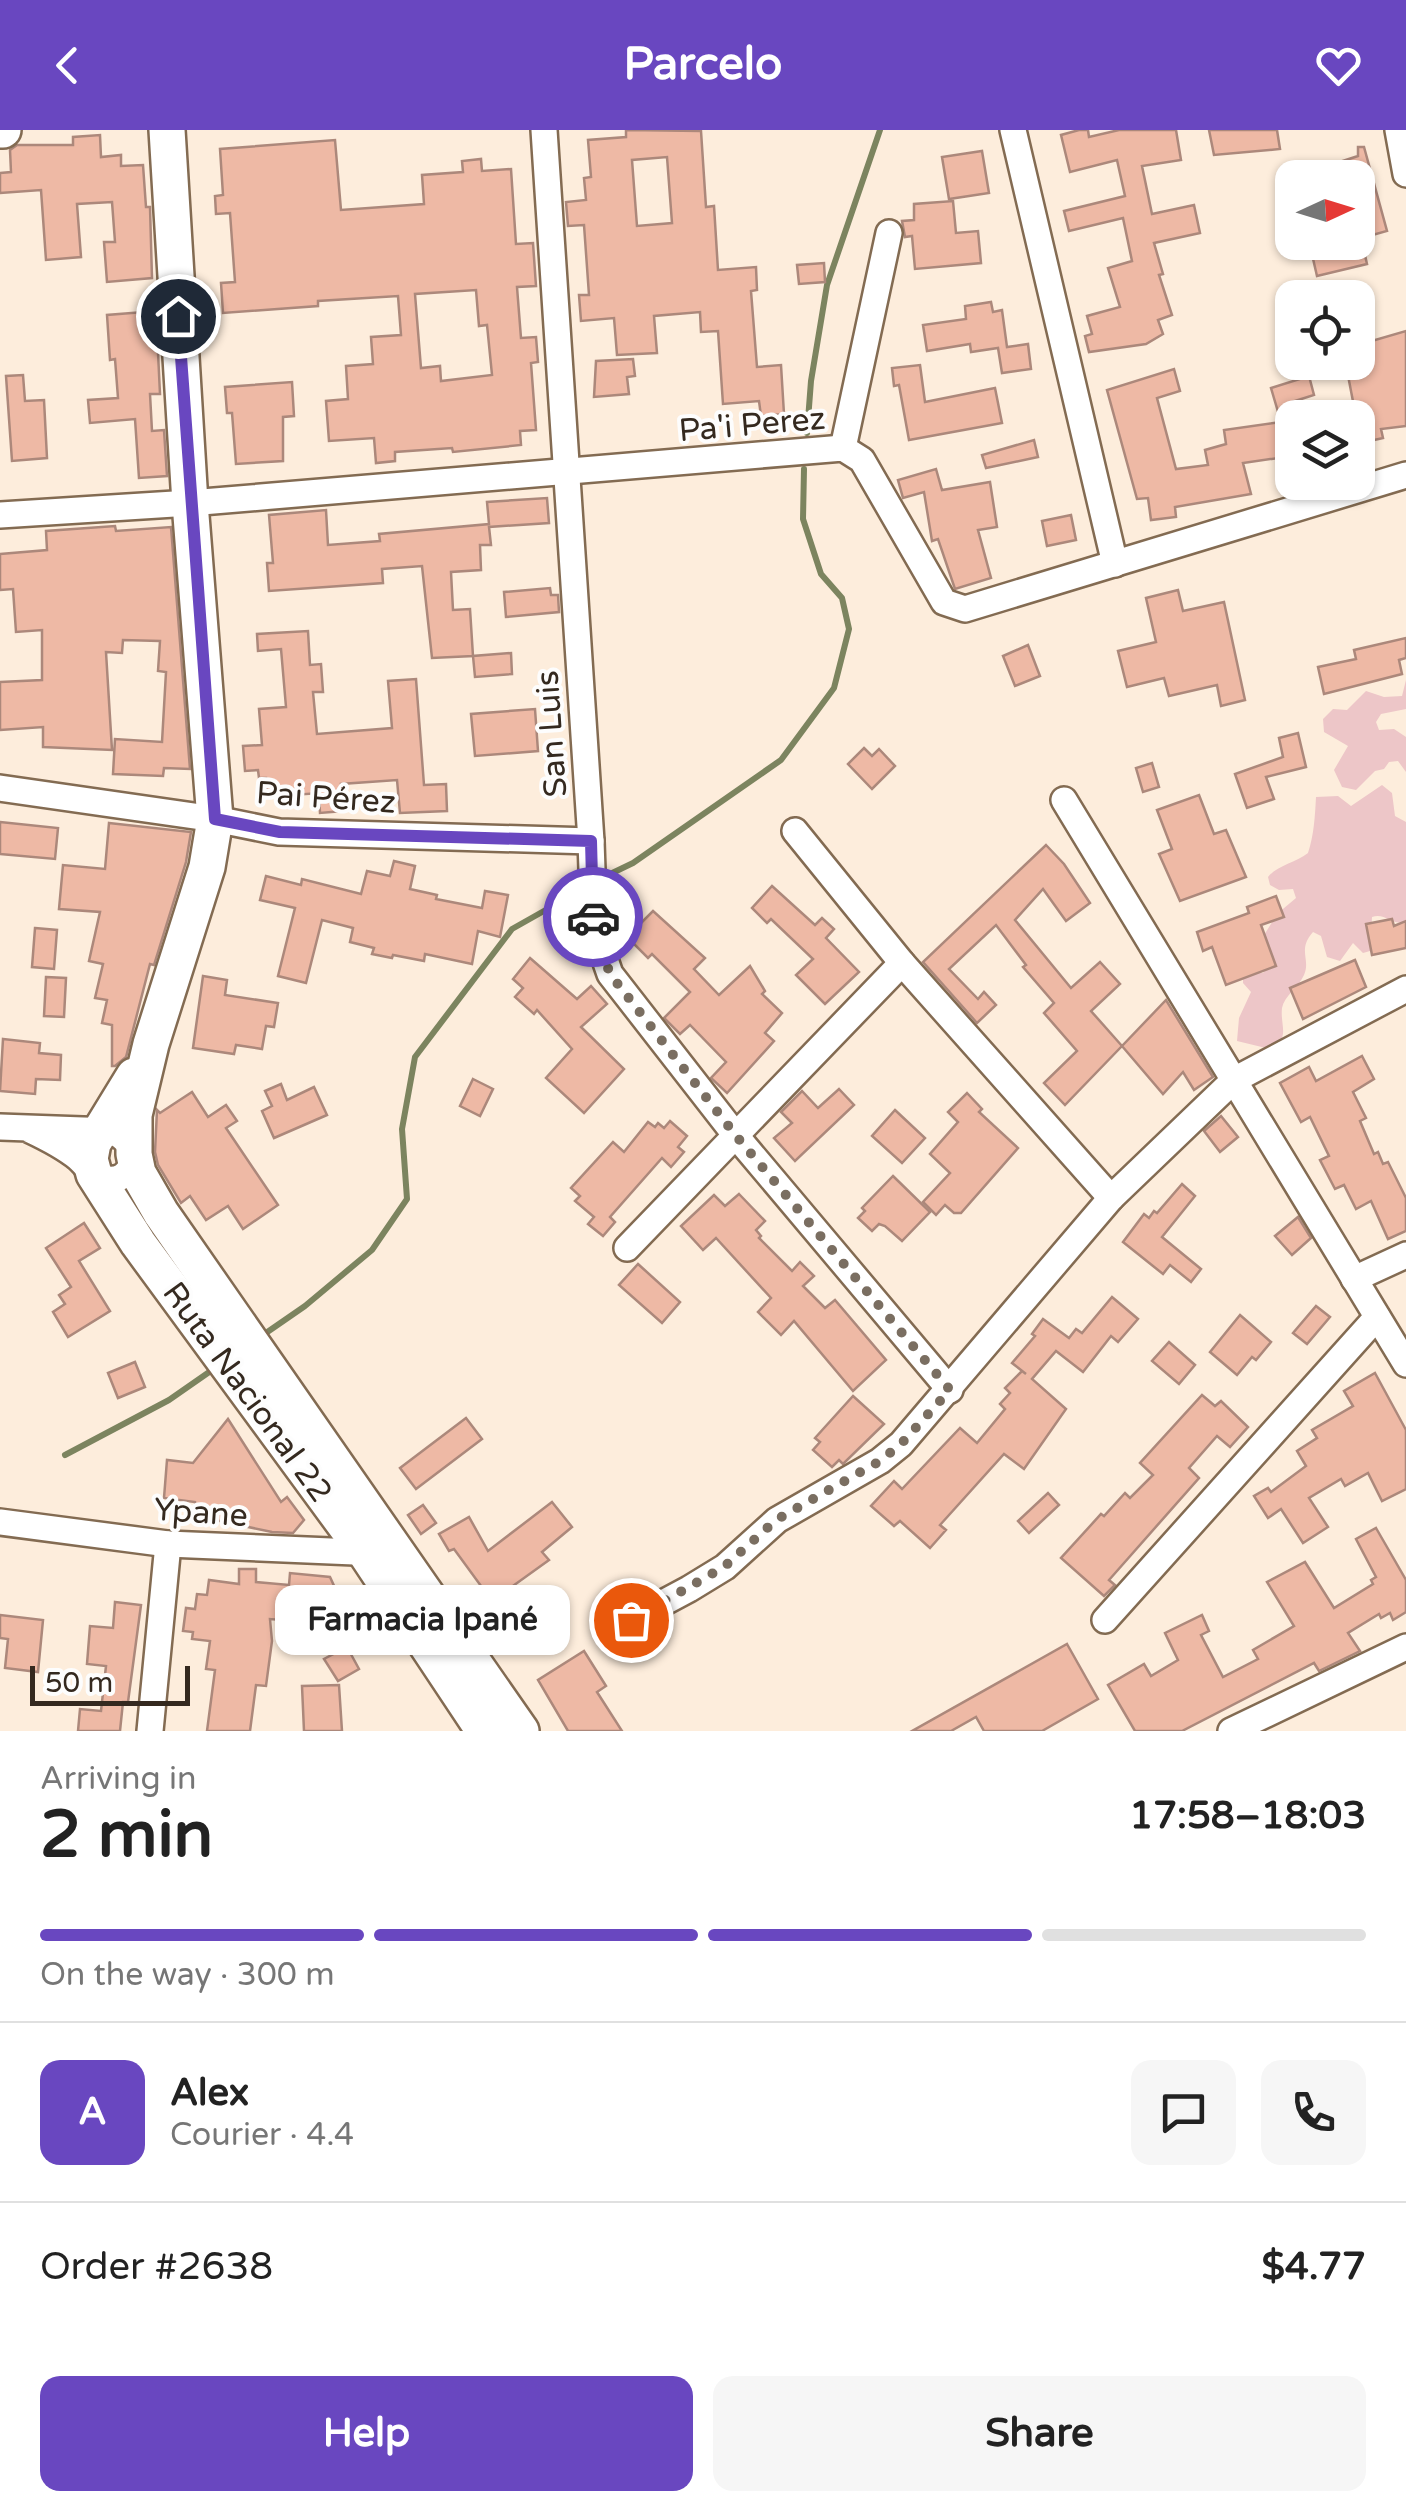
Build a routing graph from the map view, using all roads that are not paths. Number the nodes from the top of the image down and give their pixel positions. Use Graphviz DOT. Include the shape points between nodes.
graph roads {
  1 [pos="167,130"];
  2 [pos="544,130"];
  3 [pos="1013,130"];
  4 [pos="1398,130"];
  5 [pos="1406,174"];
  6 [pos="889,234"];
  7 [pos="843,448"];
  8 [pos="567,472"];
  9 [pos="1406,475"];
  10 [pos="190,503"];
  11 [pos="0,515"];
  12 [pos="1115,564"];
  13 [pos="0,788"];
  14 [pos="1064,800"];
  15 [pos="215,819"];
  16 [pos="795,831"];
  17 [pos="591,841"];
  18 [pos="902,963"];
  19 [pos="1406,989"];
  20 [pos="151,1044"];
  21 [pos="1234,1080"];
  22 [pos="0,1127"];
  23 [pos="30,1130"];
  24 [pos="100,1130"];
  25 [pos="737,1137"];
  26 [pos="134,1154"];
  27 [pos="94,1174"];
  28 [pos="1112,1198"];
  29 [pos="628,1248"];
  30 [pos="1406,1256"];
  31 [pos="1354,1279"];
  32 [pos="1378,1318"];
  33 [pos="239,1352"];
  34 [pos="1406,1364"];
  35 [pos="950,1390"];
  36 [pos="0,1522"];
  37 [pos="168,1544"];
  38 [pos="382,1552"];
  39 [pos="631,1620"];
  40 [pos="1105,1620"];
  41 [pos="1406,1647"];
  42 [pos="150,1731"];
  43 [pos="484,1731"];
  44 [pos="521,1731"];
  45 [pos="1231,1731"];
  1 -- 10 [label="highway, Ruta Nacional 22"];
  2 -- 8 [label="street, San Luis"];
  3 -- 12 [label="street"];
  4 -- 5 [label="street"];
  6 -- 7 [label="street"];
  7 -- 8 [label="street, Pa'i Perez"];
  7 -- 12 [label="street, Pa'i Perez" via="862,460 944,602 965,609"];
  8 -- 10 [label="street, Pa'i Perez"];
  8 -- 17 [label="street, San Luis"];
  9 -- 12 [label="street, Pa'i Perez"];
  10 -- 11 [label="street, Pa'i Perez"];
  10 -- 15 [label="highway, Ruta Nacional 22"];
  13 -- 15 [label="street, Pai Pérez"];
  14 -- 21 [label="street"];
  15 -- 17 [label="street, Pai Pérez" via="280,832"];
  15 -- 20 [label="highway, Ruta Nacional 22" via="207,867"];
  16 -- 18 [label="street"];
  17 -- 25 [label="street, San Luis" via="594,928 610,974"];
  18 -- 25 [label="street"];
  18 -- 28 [label="street"];
  19 -- 21 [label="street"];
  20 -- 24 [label="highway, Ruta Nacional 22"];
  20 -- 26 [label="highway, Ruta Nacional 22" via="137,1095"];
  21 -- 28 [label="street"];
  21 -- 31 [label="street"];
  22 -- 23 [label="street"];
  23 -- 24 [label="street"];
  23 -- 27 [label="street"];
  24 -- 26 [label="street" via="122,1136"];
  24 -- 27 [label="highway, Ruta Nacional 22" via="90,1159"];
  25 -- 29 [label="street"];
  25 -- 35 [label="street, San Luis"];
  26 -- 27 [label="street" via="132,1165 115,1179"];
  26 -- 33 [label="highway, Ruta Nacional 22" via="147,1191"];
  27 -- 33 [label="highway, Ruta Nacional 22" via="138,1242"];
  28 -- 35 [label="street"];
  30 -- 31 [label="street"];
  31 -- 32 [label="street"];
  32 -- 34 [label="street"];
  32 -- 40 [label="street"];
  33 -- 38 [label="highway, Ruta Nacional 22"];
  35 -- 39 [label="street" via="880,1461 776,1520 724,1567"];
  36 -- 37 [label="street, Ypane"];
  37 -- 38 [label="street, Ypane"];
  37 -- 42 [label="street"];
  38 -- 43 [label="highway, Ruta Nacional 22"];
  38 -- 44 [label="highway, Ruta Nacional 22"];
  41 -- 45 [label="street"];
}
